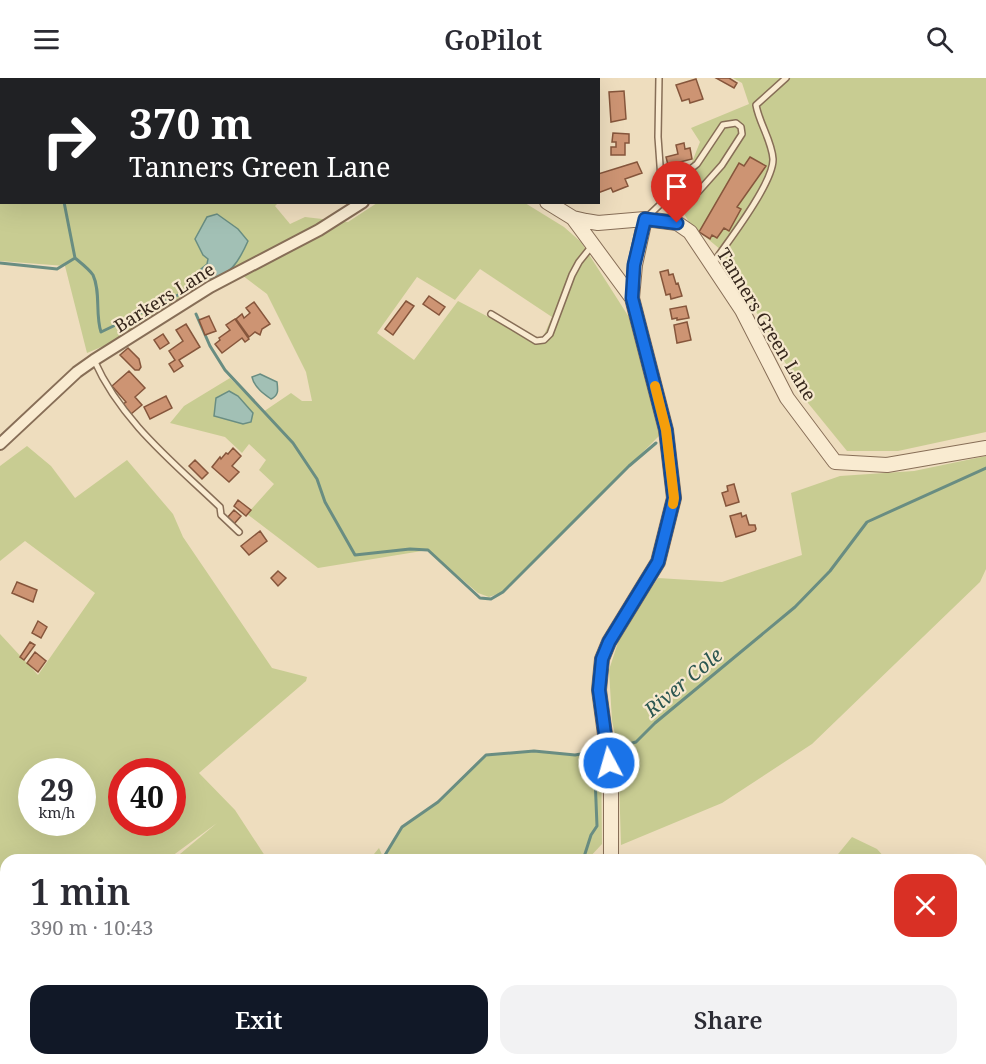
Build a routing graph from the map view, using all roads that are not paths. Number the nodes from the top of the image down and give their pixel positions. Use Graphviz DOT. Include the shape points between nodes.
graph roads {
  1 [pos="659,78"];
  2 [pos="786,78"];
  3 [pos="665,189"];
  4 [pos="668,197"];
  5 [pos="360,204"];
  6 [pos="550,204"];
  7 [pos="573,218"];
  8 [pos="675,218"];
  9 [pos="645,219"];
  10 [pos="592,246"];
  11 [pos="712,265"];
  12 [pos="632,298"];
  13 [pos="491,314"];
  14 [pos="94,360"];
  15 [pos="0,444"];
  16 [pos="986,448"];
  17 [pos="239,532"];
  18 [pos="610,854"];
  1 -- 3 [label="lane" via="658,137"];
  2 -- 11 [label="lane" via="756,105 772,156 770,174"];
  3 -- 4 [label="lane"];
  3 -- 8 [label="lane" via="697,164 723,125 736,123 741,127 742,134 716,172"];
  4 -- 8 [label="lane"];
  4 -- 9 [label="lane"];
  5 -- 14 [label="street, Barkers Lane" via="210,287"];
  6 -- 7 [label="street"];
  7 -- 9 [label="street" via="598,223"];
  7 -- 10 [label="street"];
  8 -- 9 [label="street"];
  8 -- 11 [label="street, Tanners Green Lane" via="690,232"];
  9 -- 12 [label="street" via="634,265"];
  10 -- 12 [label="street"];
  10 -- 13 [label="lane" via="579,262 550,334 544,340 536,341"];
  11 -- 16 [label="street, Tanners Green Lane" via="742,310 787,398 835,462 887,465"];
  12 -- 18 [label="street" via="666,430 674,498 658,562 602,659 599,690 611,780"];
  14 -- 15 [label="street, Barkers Lane"];
  14 -- 17 [label="lane" via="104,383 147,440 220,507 221,515"];
}
